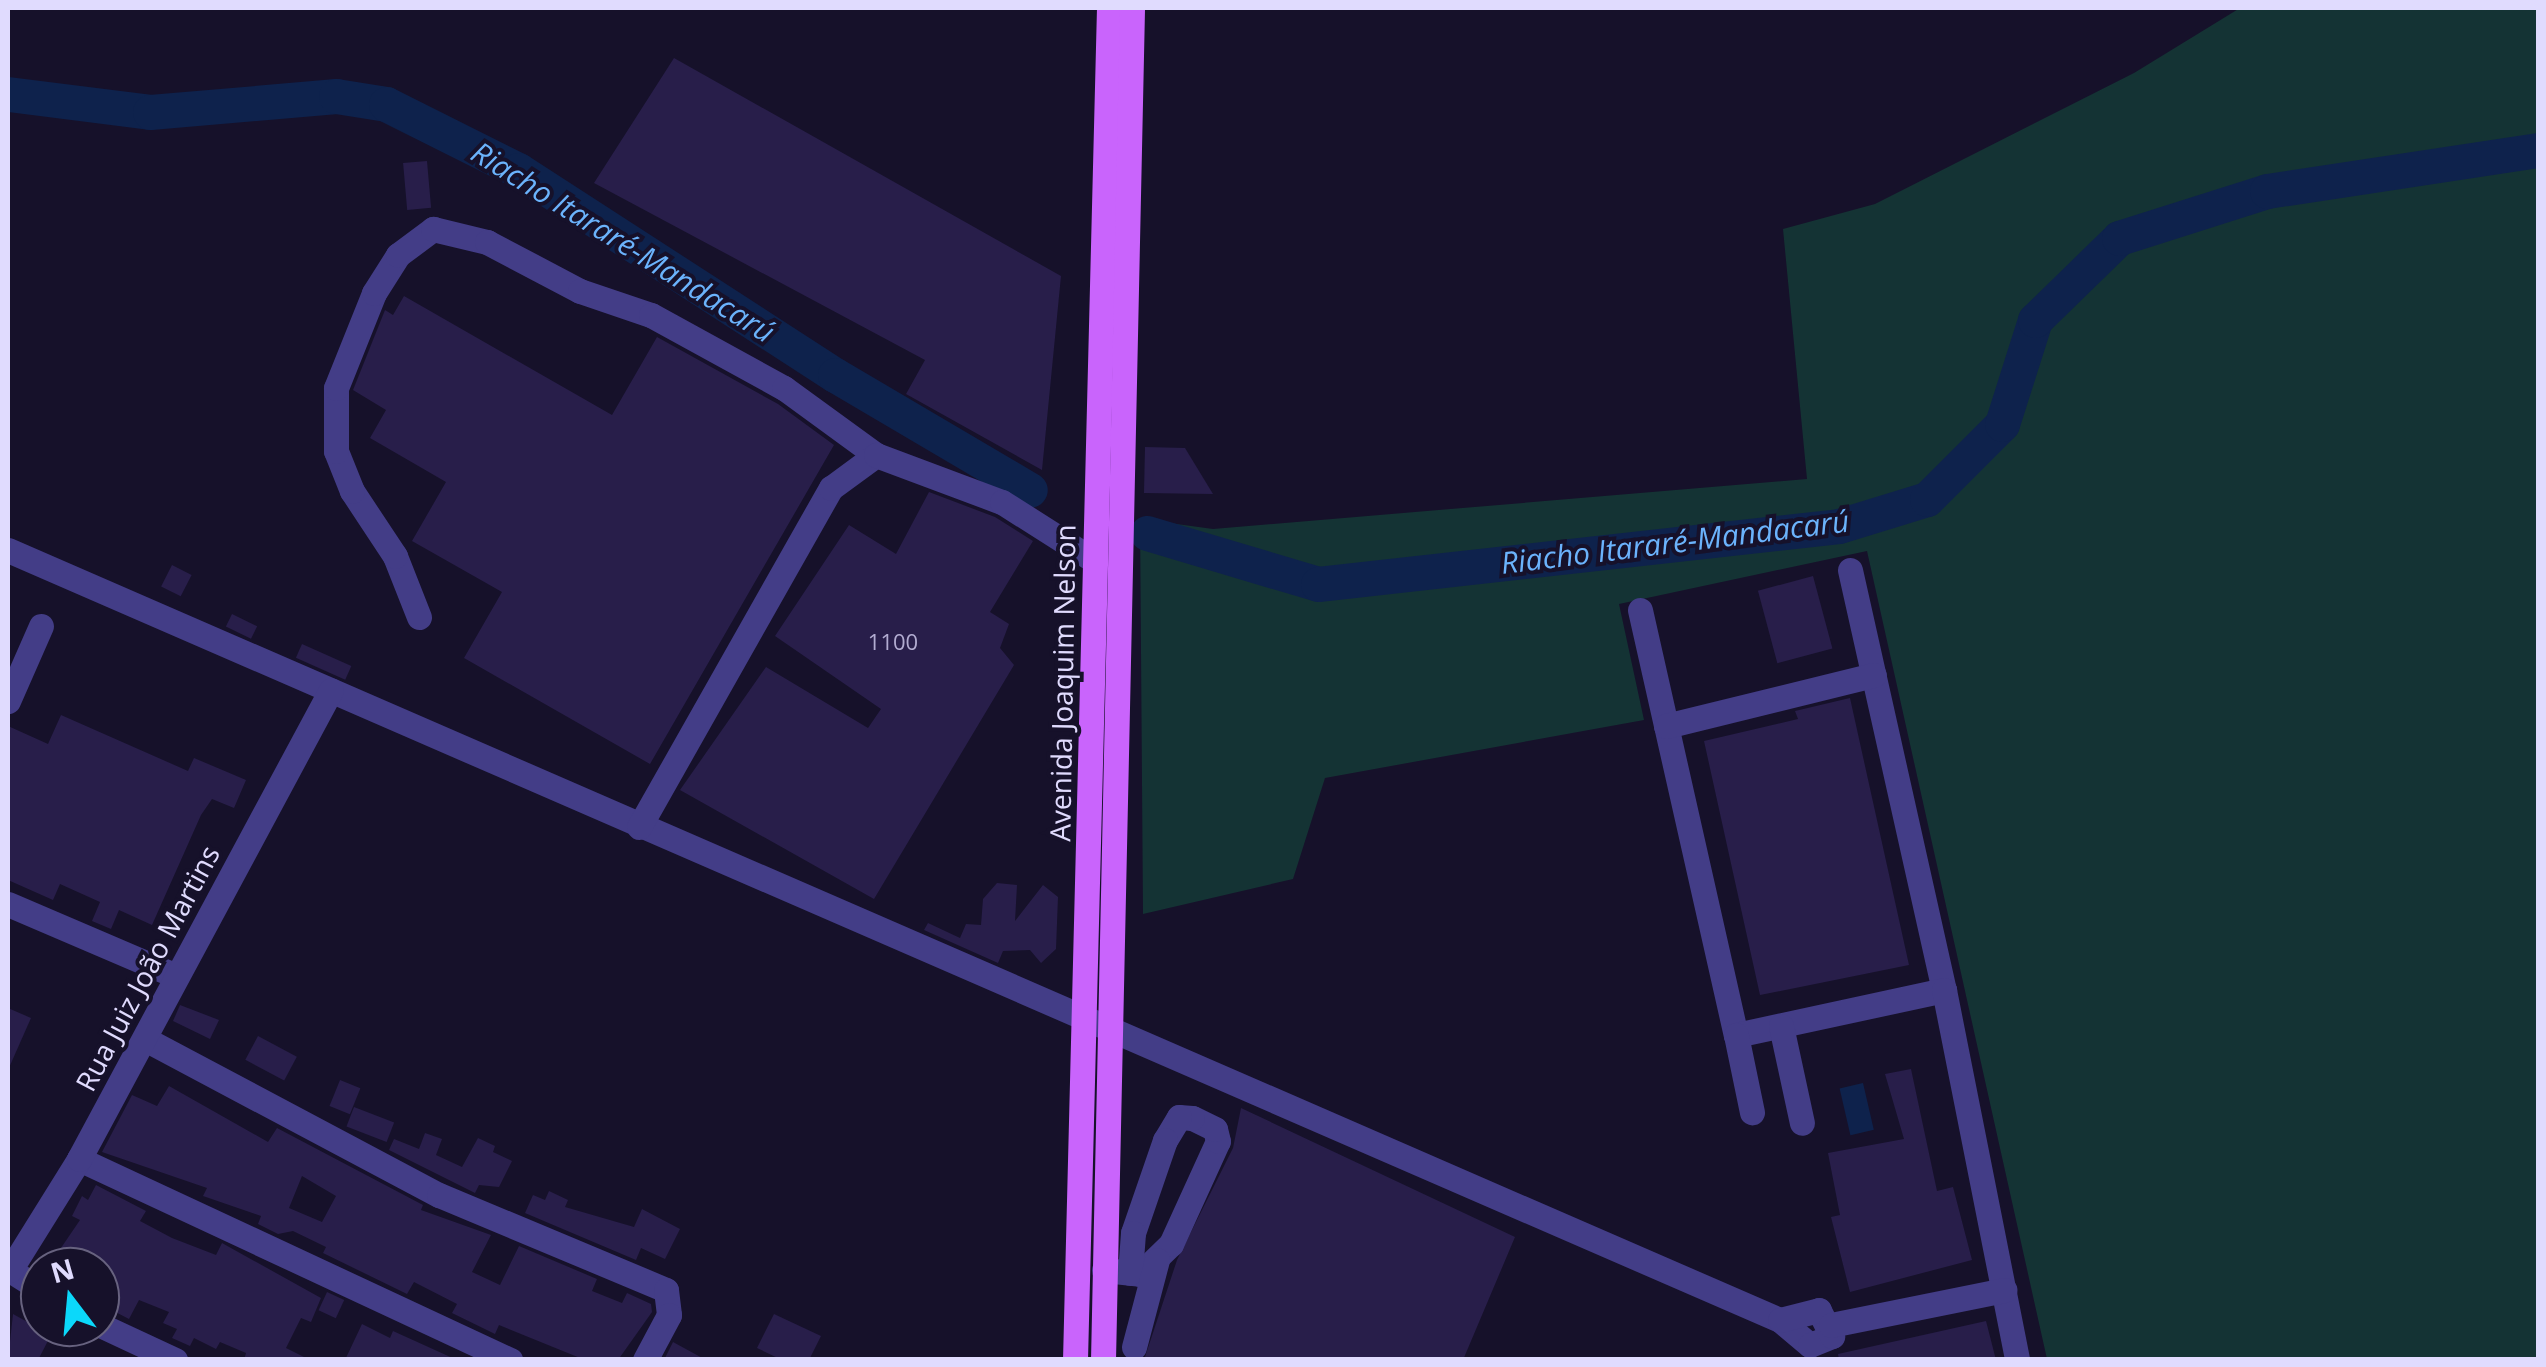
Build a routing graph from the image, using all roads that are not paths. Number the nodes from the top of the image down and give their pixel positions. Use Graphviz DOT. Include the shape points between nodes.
graph roads {
  1 [pos="1109,8"];
  2 [pos="1132,8"];
  3 [pos="1112,357"];
  4 [pos="1111,419"];
  5 [pos="876,455"];
  6 [pos="8,550"];
  7 [pos="1095,560"];
  8 [pos="1850,570"];
  9 [pos="1640,610"];
  10 [pos="419,617"];
  11 [pos="40,626"];
  12 [pos="1874,675"];
  13 [pos="331,690"];
  14 [pos="8,700"];
  15 [pos="1666,726"];
  16 [pos="639,827"];
  17 [pos="8,904"];
  18 [pos="176,976"];
  19 [pos="1944,990"];
  20 [pos="1084,1018"];
  21 [pos="1781,1026"];
  22 [pos="1110,1030"];
  23 [pos="1736,1036"];
  24 [pos="144,1039"];
  25 [pos="1752,1112"];
  26 [pos="1802,1123"];
  27 [pos="79,1159"];
  28 [pos="1157,1260"];
  29 [pos="8,1270"];
  30 [pos="1117,1271"];
  31 [pos="2004,1290"];
  32 [pos="120,1333"];
  33 [pos="1134,1347"];
  34 [pos="176,1360"];
  35 [pos="511,1360"];
  36 [pos="646,1360"];
  37 [pos="1075,1360"];
  38 [pos="1103,1360"];
  39 [pos="2017,1360"];
  1 -- 3 [label="main road, Avenida Joaquim Nelson"];
  2 -- 3 [label="main road, Avenida Joaquim Nelson"];
  3 -- 4 [label="main road, Avenida Joaquim Nelson"];
  4 -- 7 [label="main road, Avenida Joaquim Nelson"];
  4 -- 22 [label="main road, Avenida Joaquim Nelson"];
  5 -- 7 [label="street" via="1002,502"];
  5 -- 10 [label="street" via="784,388 652,315 580,291 487,242 433,229 398,255 374,293 336,388 336,451 352,491 395,556"];
  5 -- 16 [label="street" via="831,488"];
  6 -- 13 [label="street"];
  7 -- 20 [label="main road, Avenida Joaquim Nelson"];
  8 -- 12 [label="street"];
  9 -- 15 [label="street"];
  11 -- 14 [label="street"];
  12 -- 15 [label="street"];
  12 -- 19 [label="street"];
  13 -- 16 [label="street"];
  13 -- 18 [label="street, Rua Juiz João Martins"];
  15 -- 23 [label="street"];
  16 -- 20 [label="street"];
  17 -- 18 [label="street"];
  18 -- 24 [label="street, Rua Juiz João Martins"];
  19 -- 21 [label="street"];
  19 -- 31 [label="street"];
  20 -- 22 [label="street"];
  20 -- 37 [label="main road, Avenida Joaquim Nelson"];
  21 -- 23 [label="street"];
  21 -- 26 [label="street"];
  22 -- 30 [label="main road, Avenida Joaquim Nelson"];
  22 -- 31 [label="street" via="1544,1231 1780,1320 1810,1345 1828,1341 1831,1325"];
  23 -- 25 [label="street"];
  24 -- 27 [label="street, Rua Juiz João Martins"];
  24 -- 36 [label="street" via="439,1196 666,1290 669,1315"];
  27 -- 29 [label="street, Rua Juiz João Martins"];
  27 -- 35 [label="street"];
  28 -- 30 [label="street" via="1140,1274"];
  28 -- 30 [label="street" via="1218,1141 1214,1130 1184,1116 1165,1140"];
  28 -- 33 [label="street"];
  30 -- 38 [label="main road, Avenida Joaquim Nelson"];
  31 -- 39 [label="street"];
  32 -- 34 [label="street"];
}
